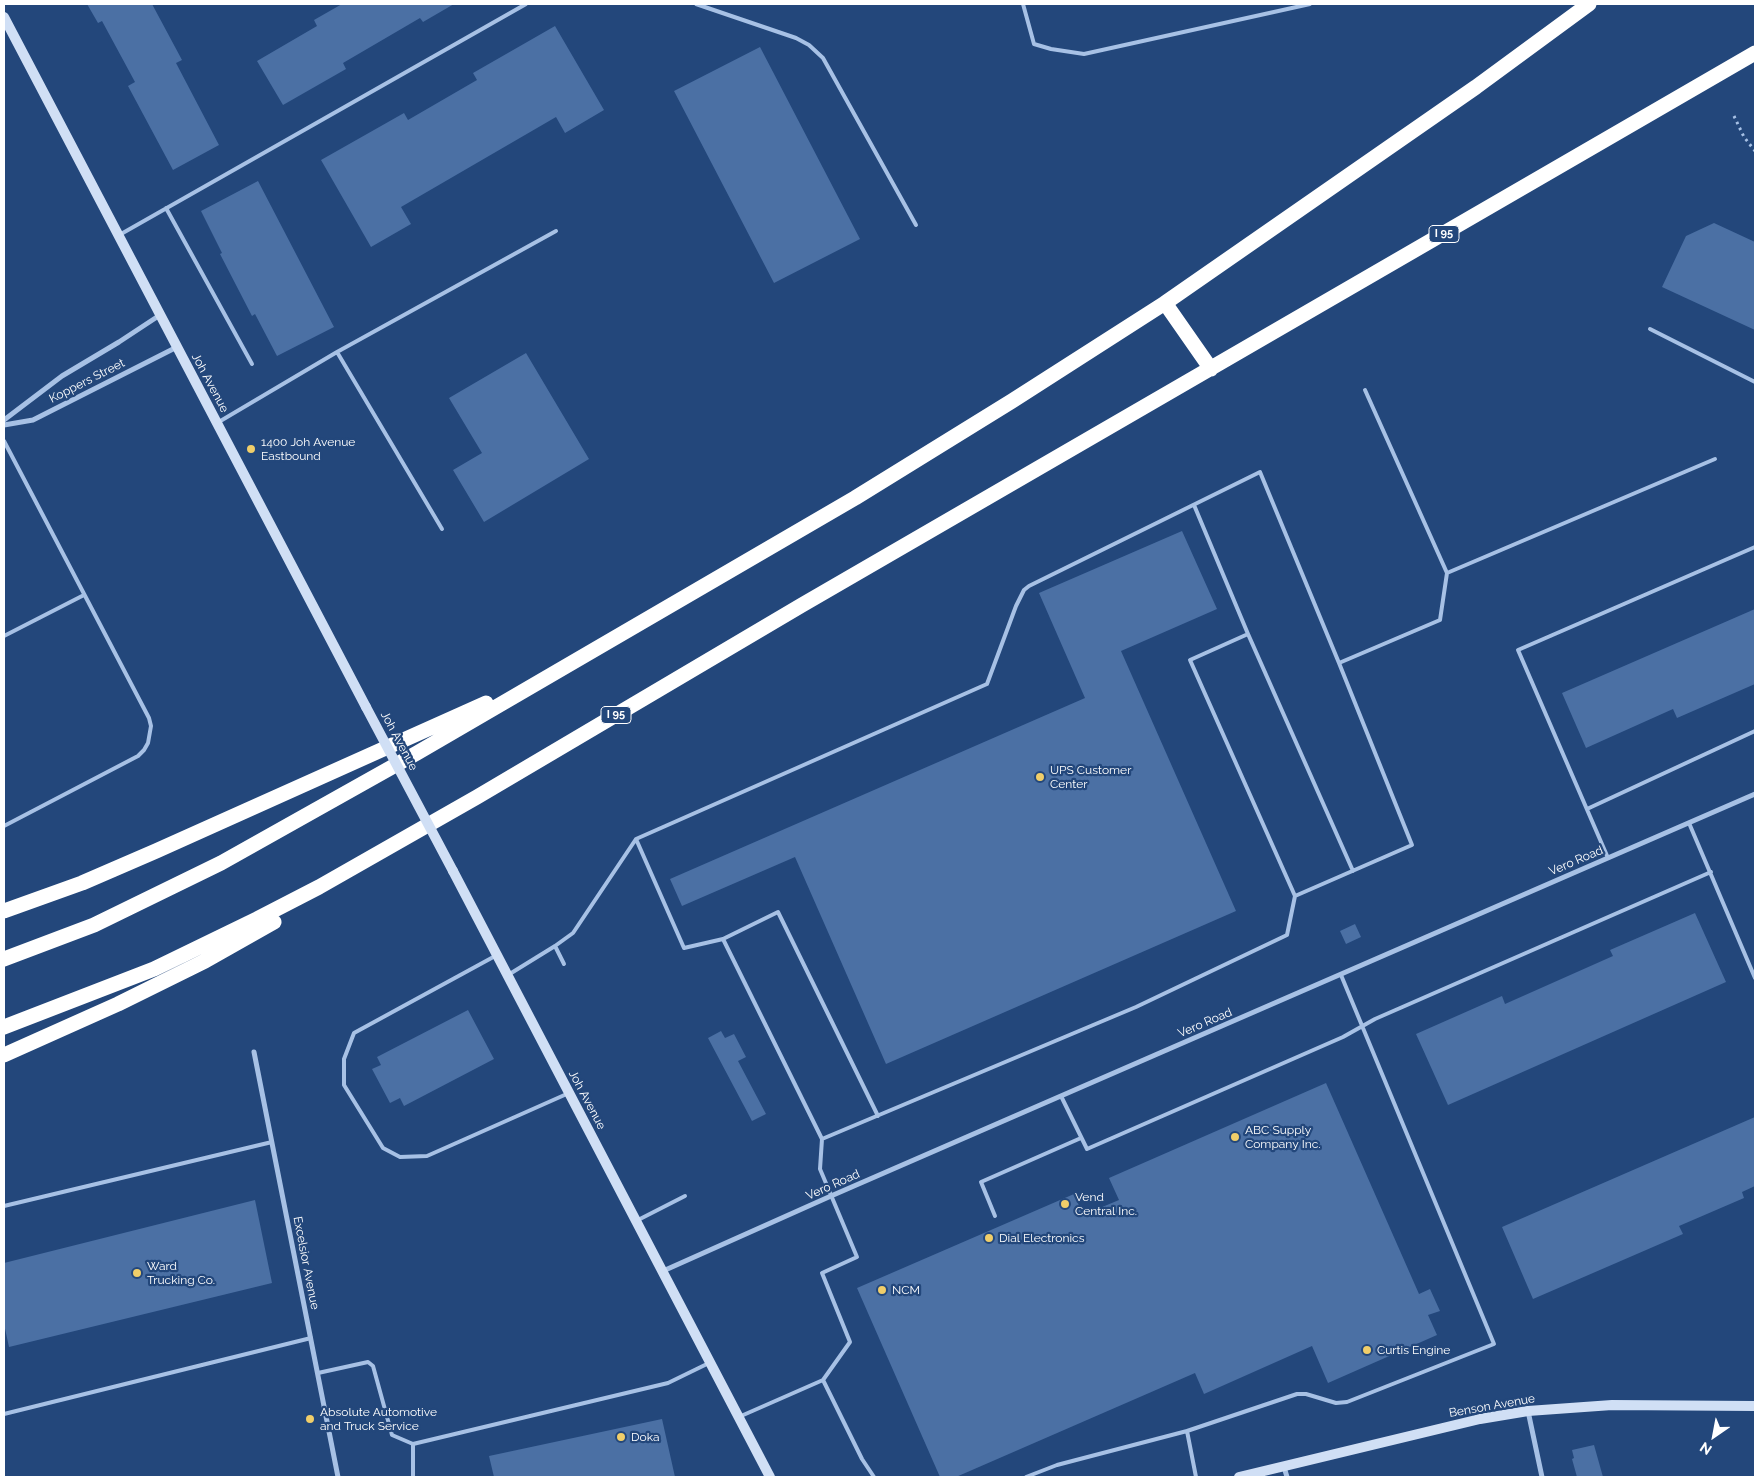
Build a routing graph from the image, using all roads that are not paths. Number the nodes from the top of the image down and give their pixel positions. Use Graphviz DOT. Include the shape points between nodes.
graph roads {
  1 [pos="526,4"];
  2 [pos="696,4"];
  3 [pos="1023,4"];
  4 [pos="1310,4"];
  5 [pos="1589,4"];
  6 [pos="4,17"];
  7 [pos="1755,53"];
  8 [pos="166,208"];
  9 [pos="916,225"];
  10 [pos="556,230"];
  11 [pos="119,236"];
  12 [pos="1165,303"];
  13 [pos="160,315"];
  14 [pos="1650,329"];
  15 [pos="177,347"];
  16 [pos="337,352"];
  17 [pos="252,364"];
  18 [pos="1211,369"];
  19 [pos="1755,382"];
  20 [pos="1365,390"];
  21 [pos="4,420"];
  22 [pos="217,423"];
  23 [pos="4,425"];
  24 [pos="4,441"];
  25 [pos="1715,459"];
  26 [pos="1194,504"];
  27 [pos="442,529"];
  28 [pos="1755,547"];
  29 [pos="1447,573"];
  30 [pos="84,595"];
  31 [pos="1248,634"];
  32 [pos="4,636"];
  33 [pos="1339,663"];
  34 [pos="560,670"];
  35 [pos="1755,731"];
  36 [pos="1755,794"];
  37 [pos="477,797"];
  38 [pos="1587,809"];
  39 [pos="1689,823"];
  40 [pos="4,826"];
  41 [pos="636,839"];
  42 [pos="1608,858"];
  43 [pos="1353,871"];
  44 [pos="1710,872"];
  45 [pos="1295,896"];
  46 [pos="4,911"];
  47 [pos="723,939"];
  48 [pos="555,946"];
  49 [pos="497,955"];
  50 [pos="4,959"];
  51 [pos="564,964"];
  52 [pos="1341,974"];
  53 [pos="508,975"];
  54 [pos="1755,978"];
  55 [pos="1362,1026"];
  56 [pos="4,1027"];
  57 [pos="254,1052"];
  58 [pos="4,1055"];
  59 [pos="569,1093"];
  60 [pos="1062,1096"];
  61 [pos="878,1116"];
  62 [pos="1081,1138"];
  63 [pos="822,1139"];
  64 [pos="272,1142"];
  65 [pos="685,1196"];
  66 [pos="831,1196"];
  67 [pos="4,1206"];
  68 [pos="995,1216"];
  69 [pos="636,1221"];
  70 [pos="662,1271"];
  71 [pos="311,1338"];
  72 [pos="710,1363"];
  73 [pos="318,1373"];
  74 [pos="823,1380"];
  75 [pos="1755,1406"];
  76 [pos="1528,1411"];
  77 [pos="4,1414"];
  78 [pos="739,1417"];
  79 [pos="1187,1431"];
  80 [pos="413,1444"];
  81 [pos="1284,1466"];
  82 [pos="338,1477"];
  83 [pos="413,1477"];
  84 [pos="770,1477"];
  85 [pos="874,1477"];
  86 [pos="1026,1477"];
  87 [pos="1196,1477"];
  88 [pos="1240,1477"];
  89 [pos="1287,1477"];
  90 [pos="1542,1477"];
  1 -- 8 [label="lane"];
  2 -- 9 [label="lane" via="796,38 823,58"];
  3 -- 4 [label="lane" via="1034,44 1084,54"];
  5 -- 12 [label="highway" via="1476,87"];
  6 -- 11 [label="street, Joh Avenue"];
  7 -- 18 [label="highway, I 95"];
  8 -- 11 [label="lane"];
  8 -- 17 [label="lane"];
  10 -- 16 [label="lane"];
  11 -- 13 [label="street, Joh Avenue"];
  12 -- 18 [label="highway"];
  12 -- 34 [label="highway" via="854,498"];
  13 -- 15 [label="street, Joh Avenue"];
  13 -- 21 [label="street, Koppers Street" via="62,376"];
  14 -- 19 [label="lane"];
  15 -- 22 [label="street, Joh Avenue"];
  15 -- 23 [label="street, Koppers Street" via="33,420"];
  16 -- 22 [label="lane"];
  16 -- 27 [label="lane"];
  18 -- 37 [label="highway, I 95" via="802,604"];
  20 -- 29 [label="lane"];
  22 -- 49 [label="street, Joh Avenue, bridge"];
  24 -- 30 [label="lane"];
  25 -- 29 [label="lane"];
  26 -- 31 [label="lane"];
  26 -- 33 [label="lane" via="1260,472"];
  26 -- 41 [label="lane" via="1024,590 987,684"];
  28 -- 38 [label="lane" via="1518,650"];
  29 -- 33 [label="lane" via="1440,620"];
  30 -- 32 [label="lane"];
  30 -- 40 [label="lane" via="149,718 148,743 138,756"];
  31 -- 43 [label="lane"];
  31 -- 45 [label="lane" via="1190,660"];
  33 -- 43 [label="lane" via="1412,845"];
  34 -- 46 [label="highway" via="156,851 82,883"];
  34 -- 50 [label="highway" via="220,864 94,925"];
  35 -- 38 [label="lane"];
  36 -- 39 [label="street, Vero Road"];
  37 -- 56 [label="highway, I 95" via="320,887 215,940 113,986"];
  37 -- 58 [label="highway" via="315,899 204,961"];
  38 -- 42 [label="lane"];
  39 -- 42 [label="street, Vero Road"];
  39 -- 44 [label="lane"];
  41 -- 47 [label="lane" via="684,948"];
  41 -- 48 [label="lane" via="573,933"];
  42 -- 52 [label="street, Vero Road"];
  43 -- 45 [label="lane"];
  44 -- 54 [label="lane"];
  44 -- 55 [label="lane"];
  45 -- 61 [label="lane" via="1287,935 1136,1006"];
  47 -- 61 [label="lane" via="778,912"];
  47 -- 63 [label="lane"];
  48 -- 51 [label="lane"];
  48 -- 53 [label="lane"];
  49 -- 53 [label="street, Joh Avenue"];
  49 -- 59 [label="lane" via="354,1033 344,1059 344,1085 383,1148 400,1157 427,1156"];
  52 -- 55 [label="lane"];
  52 -- 60 [label="street, Vero Road"];
  53 -- 59 [label="street, Joh Avenue"];
  55 -- 62 [label="lane" via="1087,1149"];
  55 -- 79 [label="lane" via="1494,1344 1347,1402 1336,1403 1297,1394"];
  57 -- 64 [label="street, Excelsior Avenue"];
  59 -- 69 [label="street, Joh Avenue"];
  60 -- 62 [label="lane"];
  60 -- 66 [label="street, Vero Road"];
  61 -- 63 [label="lane"];
  62 -- 68 [label="lane" via="981,1182"];
  63 -- 66 [label="lane" via="820,1168"];
  64 -- 67 [label="lane"];
  64 -- 71 [label="street, Excelsior Avenue"];
  65 -- 69 [label="lane"];
  66 -- 70 [label="street, Vero Road"];
  66 -- 74 [label="lane" via="857,1257 822,1274 850,1342"];
  69 -- 70 [label="street, Joh Avenue"];
  70 -- 72 [label="street, Joh Avenue"];
  71 -- 73 [label="street, Excelsior Avenue"];
  71 -- 77 [label="lane"];
  72 -- 78 [label="street, Joh Avenue"];
  72 -- 80 [label="lane" via="668,1383"];
  73 -- 80 [label="lane" via="368,1362 373,1366 392,1435"];
  73 -- 82 [label="street, Excelsior Avenue"];
  74 -- 78 [label="lane"];
  74 -- 85 [label="lane"];
  75 -- 76 [label="street, Benson Avenue" via="1612,1405"];
  76 -- 81 [label="street, Benson Avenue" via="1480,1419"];
  76 -- 90 [label="street"];
  78 -- 84 [label="street, Joh Avenue"];
  79 -- 86 [label="lane" via="1057,1465"];
  79 -- 87 [label="lane"];
  80 -- 83 [label="lane"];
  81 -- 88 [label="street, Benson Avenue"];
  81 -- 89 [label="street"];
}
